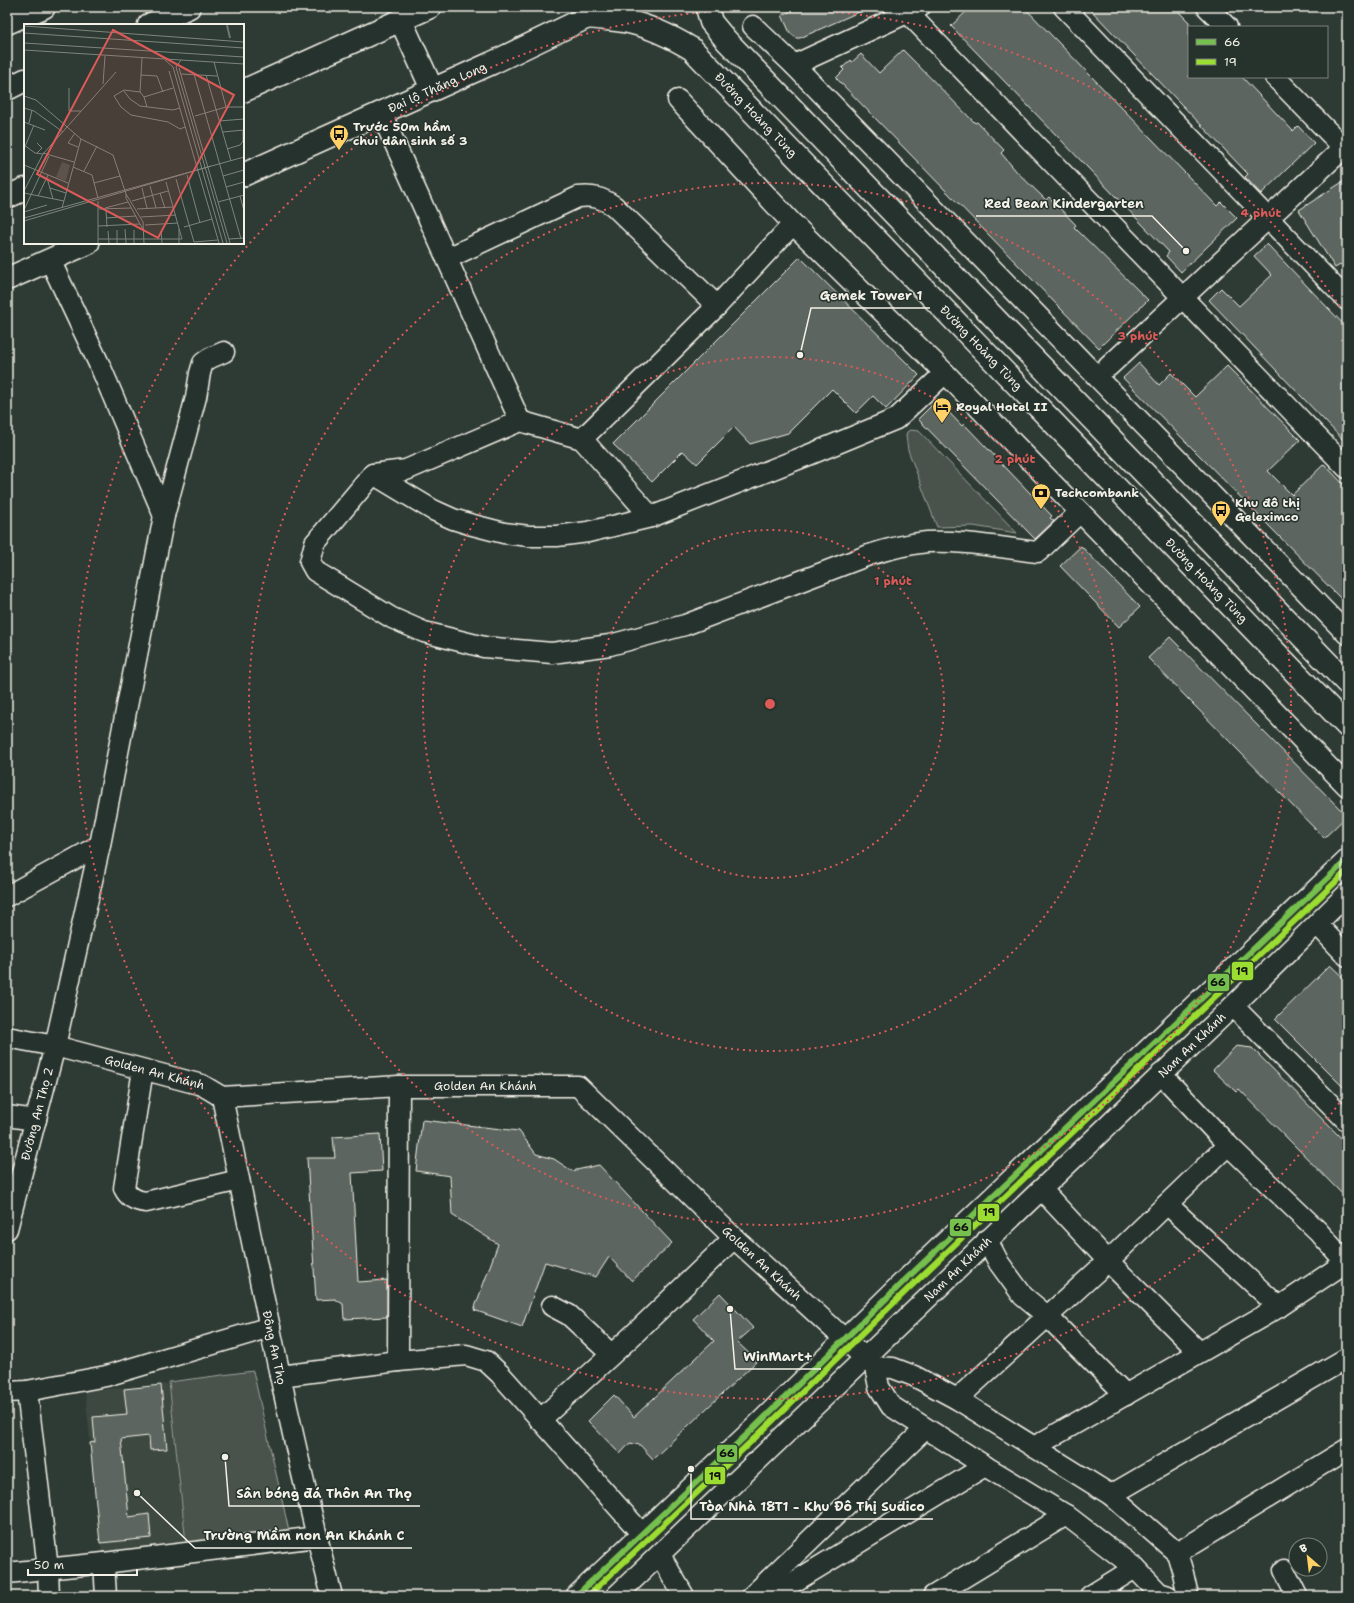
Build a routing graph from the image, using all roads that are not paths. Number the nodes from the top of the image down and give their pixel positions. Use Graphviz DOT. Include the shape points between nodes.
graph roads {
  1 [pos="44,7"];
  2 [pos="189,7"];
  3 [pos="430,7"];
  4 [pos="608,7"];
  5 [pos="707,7"];
  6 [pos="1064,7"];
  7 [pos="1207,7"];
  8 [pos="914,10"];
  9 [pos="588,17"];
  10 [pos="7,23"];
  11 [pos="402,23"];
  12 [pos="151,24"];
  13 [pos="753,26"];
  14 [pos="1225,26"];
  15 [pos="794,65"];
  16 [pos="1276,78"];
  17 [pos="24,80"];
  18 [pos="7,88"];
  19 [pos="432,89"];
  20 [pos="244,91"];
  21 [pos="678,100"];
  22 [pos="381,113"];
  23 [pos="1345,146"];
  24 [pos="244,175"];
  25 [pos="24,188"];
  26 [pos="7,197"];
  27 [pos="1268,218"];
  28 [pos="793,224"];
  29 [pos="86,244"];
  30 [pos="448,258"];
  31 [pos="50,260"];
  32 [pos="7,279"];
  33 [pos="1182,298"];
  34 [pos="1346,298"];
  35 [pos="716,306"];
  36 [pos="224,352"];
  37 [pos="1108,367"];
  38 [pos="945,373"];
  39 [pos="520,421"];
  40 [pos="582,440"];
  41 [pos="1347,468"];
  42 [pos="373,474"];
  43 [pos="1080,512"];
  44 [pos="164,516"];
  45 [pos="651,517"];
  46 [pos="1347,634"];
  47 [pos="1347,683"];
  48 [pos="1347,726"];
  49 [pos="1347,786"];
  50 [pos="100,845"];
  51 [pos="1347,860"];
  52 [pos="1347,894"];
  53 [pos="7,896"];
  54 [pos="1317,924"];
  55 [pos="1252,950"];
  56 [pos="1347,956"];
  57 [pos="1270,970"];
  58 [pos="1233,1006"];
  59 [pos="7,1037"];
  60 [pos="55,1046"];
  61 [pos="143,1070"];
  62 [pos="1161,1074"];
  63 [pos="399,1086"];
  64 [pos="222,1097"];
  65 [pos="7,1116"];
  66 [pos="36,1120"];
  67 [pos="1347,1121"];
  68 [pos="1228,1145"];
  69 [pos="239,1180"];
  70 [pos="1042,1190"];
  71 [pos="1167,1204"];
  72 [pos="7,1229"];
  73 [pos="734,1238"];
  74 [pos="987,1240"];
  75 [pos="1108,1261"];
  76 [pos="1346,1264"];
  77 [pos="552,1306"];
  78 [pos="1279,1307"];
  79 [pos="1046,1316"];
  80 [pos="270,1327"];
  81 [pos="846,1339"];
  82 [pos="1199,1352"];
  83 [pos="611,1354"];
  84 [pos="1347,1358"];
  85 [pos="398,1361"];
  86 [pos="870,1363"];
  87 [pos="280,1376"];
  88 [pos="27,1391"];
  89 [pos="7,1392"];
  90 [pos="1126,1395"];
  91 [pos="957,1399"];
  92 [pos="540,1420"];
  93 [pos="925,1429"];
  94 [pos="1034,1447"];
  95 [pos="1347,1449"];
  96 [pos="985,1466"];
  97 [pos="1111,1495"];
  98 [pos="1066,1515"];
  99 [pos="642,1534"];
  100 [pos="317,1537"];
  101 [pos="1177,1553"];
  102 [pos="660,1555"];
  103 [pos="104,1563"];
  104 [pos="1135,1568"];
  105 [pos="48,1569"];
  106 [pos="1284,1570"];
  107 [pos="7,1573"];
  108 [pos="49,1596"];
  109 [pos="106,1596"];
  110 [pos="332,1596"];
  111 [pos="576,1596"];
  112 [pos="616,1596"];
  113 [pos="684,1596"];
  114 [pos="752,1596"];
  115 [pos="772,1596"];
  116 [pos="934,1596"];
  117 [pos="1090,1596"];
  118 [pos="1168,1596"];
  119 [pos="1187,1596"];
  120 [pos="1297,1596"];
  1 -- 10 [label="main road"];
  2 -- 12 [label="main road"];
  3 -- 20 [label="main road"];
  4 -- 9 [label="main road, Đại lộ Thăng Long"];
  5 -- 47 [label="main road" via="711,22 722,36"];
  6 -- 27 [label="street"];
  7 -- 14 [label="street"];
  8 -- 15 [label="street"];
  8 -- 33 [label="street"];
  9 -- 19 [label="main road, Đại lộ Thăng Long"];
  9 -- 48 [label="main road, Đường Hoàng Tùng" via="647,27 670,36 692,49"];
  11 -- 19 [label="main road"];
  13 -- 15 [label="street"];
  15 -- 46 [label="street"];
  16 -- 23 [label="street"];
  17 -- 18 [label="main road"];
  19 -- 22 [label="main road, Đại lộ Thăng Long"];
  21 -- 28 [label="street"];
  22 -- 24 [label="main road, Đại lộ Thăng Long"];
  22 -- 30 [label="street"];
  23 -- 27 [label="street"];
  25 -- 26 [label="main road"];
  27 -- 33 [label="street"];
  27 -- 34 [label="street"];
  28 -- 35 [label="street"];
  28 -- 38 [label="street"];
  29 -- 31 [label="main road"];
  30 -- 35 [label="street" via="578,197 597,197 614,206"];
  30 -- 39 [label="street"];
  31 -- 32 [label="main road"];
  31 -- 44 [label="street" via="101,368"];
  33 -- 37 [label="street"];
  33 -- 41 [label="street"];
  35 -- 40 [label="street"];
  36 -- 44 [label="street, Đường An Thọ 2" via="203,363"];
  38 -- 43 [label="street"];
  38 -- 45 [label="street" via="896,419"];
  39 -- 40 [label="street"];
  39 -- 42 [label="street" via="406,470"];
  40 -- 45 [label="street"];
  42 -- 43 [label="street" via="316,543 310,562 315,571 392,618 424,632 484,647 546,652 610,645 685,625 899,546 927,542 956,543 1038,552"];
  42 -- 45 [label="street" via="453,519 516,535 557,536 588,532"];
  43 -- 49 [label="street"];
  44 -- 50 [label="street, Đường An Thọ 2"];
  50 -- 53 [label="street"];
  50 -- 60 [label="street, Đường An Thọ 2"];
  51 -- 55 [label="street"];
  52 -- 54 [label="street, Nam An Khánh"];
  54 -- 56 [label="street"];
  54 -- 57 [label="street, Nam An Khánh"];
  55 -- 57 [label="street"];
  55 -- 81 [label="street"];
  57 -- 58 [label="street, Nam An Khánh"];
  58 -- 62 [label="street, Nam An Khánh"];
  58 -- 67 [label="street"];
  59 -- 60 [label="street, Golden An Khánh"];
  60 -- 61 [label="street, Golden An Khánh"];
  60 -- 66 [label="street, Đường An Thọ 2"];
  61 -- 64 [label="street, Golden An Khánh" via="202,1085"];
  61 -- 69 [label="street" via="124,1188 126,1194 146,1202"];
  62 -- 68 [label="street"];
  62 -- 70 [label="street, Nam An Khánh"];
  63 -- 64 [label="street, Golden An Khánh"];
  63 -- 73 [label="street, Golden An Khánh" via="578,1086"];
  63 -- 85 [label="street"];
  64 -- 69 [label="street, Đông An Thọ"];
  65 -- 66 [label="street"];
  66 -- 72 [label="street, Đường An Thọ 2"];
  68 -- 71 [label="street"];
  68 -- 76 [label="street" via="1318,1231"];
  69 -- 80 [label="street, Đông An Thọ"];
  70 -- 74 [label="street, Nam An Khánh"];
  70 -- 75 [label="street"];
  71 -- 75 [label="street"];
  71 -- 78 [label="street"];
  73 -- 81 [label="street, Golden An Khánh"];
  73 -- 83 [label="street"];
  74 -- 79 [label="street" via="999,1263 1023,1296"];
  74 -- 86 [label="street, Nam An Khánh"];
  75 -- 79 [label="street"];
  75 -- 82 [label="street"];
  76 -- 78 [label="street"];
  77 -- 83 [label="street" via="569,1315"];
  78 -- 82 [label="street"];
  79 -- 90 [label="street"];
  79 -- 91 [label="street"];
  80 -- 87 [label="street, Đông An Thọ"];
  80 -- 88 [label="street" via="106,1376"];
  81 -- 86 [label="street, Golden An Khánh"];
  81 -- 99 [label="street"];
  82 -- 90 [label="street"];
  83 -- 92 [label="street"];
  84 -- 97 [label="street"];
  85 -- 87 [label="street"];
  85 -- 92 [label="street" via="466,1355 486,1361"];
  86 -- 91 [label="street" via="914,1376"];
  86 -- 93 [label="street" via="879,1387 891,1406"];
  86 -- 102 [label="street, Nam An Khánh"];
  87 -- 100 [label="street, Đông An Thọ"];
  88 -- 89 [label="street"];
  88 -- 105 [label="street"];
  90 -- 94 [label="street"];
  91 -- 94 [label="street"];
  92 -- 99 [label="street"];
  93 -- 96 [label="street"];
  93 -- 114 [label="street"];
  94 -- 97 [label="street"];
  95 -- 101 [label="street"];
  96 -- 98 [label="street"];
  96 -- 115 [label="street"];
  97 -- 101 [label="street"];
  98 -- 104 [label="street"];
  98 -- 116 [label="street"];
  99 -- 111 [label="street"];
  100 -- 103 [label="street"];
  100 -- 110 [label="street, Đông An Thọ"];
  101 -- 119 [label="street"];
  102 -- 112 [label="street, Nam An Khánh"];
  102 -- 113 [label="street"];
  103 -- 105 [label="street"];
  103 -- 109 [label="street"];
  104 -- 117 [label="street"];
  104 -- 118 [label="street" via="1159,1593"];
  105 -- 107 [label="street"];
  105 -- 108 [label="street"];
  106 -- 120 [label="street"];
}
